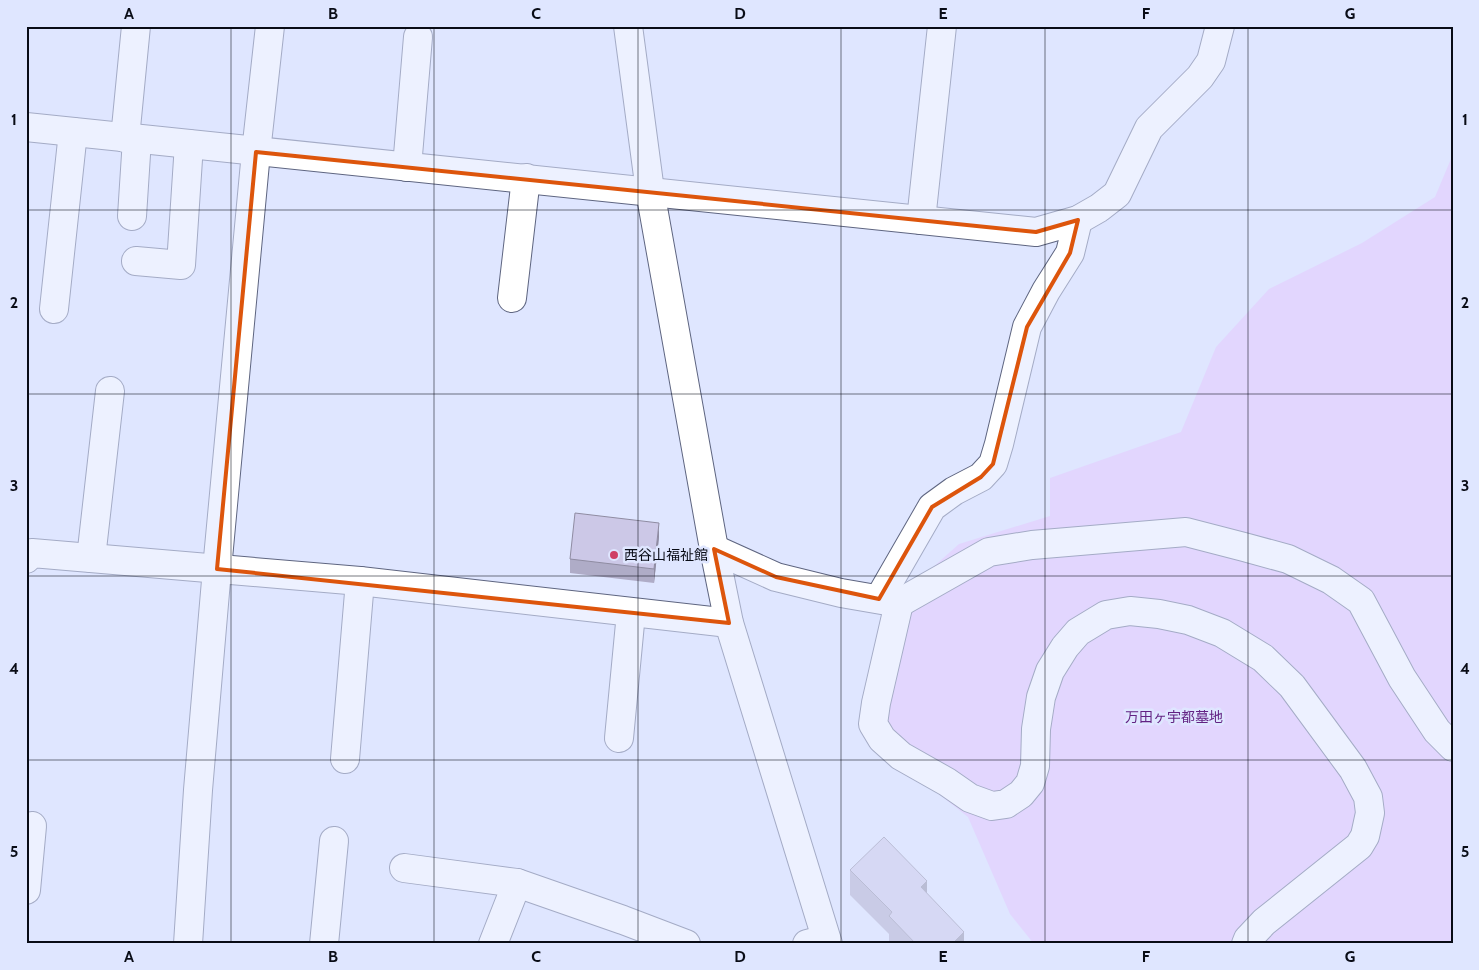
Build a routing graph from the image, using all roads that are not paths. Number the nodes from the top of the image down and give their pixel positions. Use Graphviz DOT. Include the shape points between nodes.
graph roads {
  1 [pos="136,26"];
  2 [pos="270,26"];
  3 [pos="285,26"];
  4 [pos="628,26"];
  5 [pos="942,26"];
  6 [pos="1220,26"];
  7 [pos="418,37"];
  8 [pos="26,127"];
  9 [pos="73,132"];
  10 [pos="131,138"];
  11 [pos="189,144"];
  12 [pos="264,152"];
  13 [pos="407,166"];
  14 [pos="526,178"];
  15 [pos="650,191"];
  16 [pos="132,216"];
  17 [pos="921,220"];
  18 [pos="1078,220"];
  19 [pos="136,261"];
  20 [pos="512,298"];
  21 [pos="54,309"];
  22 [pos="110,391"];
  23 [pos="714,548"];
  24 [pos="91,558"];
  25 [pos="26,559"];
  26 [pos="217,569"];
  27 [pos="360,581"];
  28 [pos="889,601"];
  29 [pos="631,613"];
  30 [pos="729,623"];
  31 [pos="619,738"];
  32 [pos="1453,748"];
  33 [pos="345,759"];
  34 [pos="32,826"];
  35 [pos="334,841"];
  36 [pos="404,868"];
  37 [pos="517,883"];
  38 [pos="26,890"];
  39 [pos="821,942"];
  40 [pos="188,944"];
  41 [pos="324,944"];
  42 [pos="493,944"];
  43 [pos="686,944"];
  44 [pos="1246,944"];
  1 -- 10 [label="street"];
  2 -- 12 [label="street"];
  3 -- 12 [label="street"];
  4 -- 15 [label="street"];
  5 -- 17 [label="street"];
  6 -- 18 [label="street" via="1211,61 1200,77 1150,128 1118,194"];
  7 -- 13 [label="street"];
  8 -- 9 [label="street"];
  9 -- 10 [label="street"];
  9 -- 21 [label="street"];
  10 -- 11 [label="street"];
  10 -- 16 [label="street"];
  11 -- 12 [label="street"];
  11 -- 19 [label="street" via="181,265"];
  12 -- 13 [label="street"];
  12 -- 26 [label="street"];
  13 -- 14 [label="street"];
  14 -- 15 [label="street"];
  14 -- 20 [label="street"];
  15 -- 17 [label="street"];
  15 -- 23 [label="street"];
  17 -- 18 [label="street" via="1036,232"];
  18 -- 28 [label="street" via="1070,253 1027,327 993,464 981,477 954,490 932,507"];
  22 -- 24 [label="street"];
  23 -- 28 [label="street" via="776,577"];
  23 -- 30 [label="street"];
  24 -- 25 [label="street" via="32,553"];
  24 -- 26 [label="street"];
  26 -- 27 [label="street"];
  26 -- 40 [label="street"];
  27 -- 29 [label="street"];
  27 -- 33 [label="street"];
  28 -- 32 [label="street" via="989,552 1032,545 1186,532 1202,536 1288,559 1331,580 1360,601 1402,678"];
  28 -- 44 [label="street" via="873,724 900,756 970,798 992,806 1006,804 1022,794 1030,782 1035,766 1041,697 1050,671 1078,632 1106,615 1130,612 1188,620 1222,633 1262,658 1292,686 1353,770 1368,796 1370,813 1365,836 1359,846 1264,922"];
  29 -- 30 [label="street"];
  29 -- 31 [label="street"];
  30 -- 39 [label="street"];
  34 -- 38 [label="street"];
  35 -- 41 [label="street"];
  36 -- 37 [label="street"];
  37 -- 42 [label="street"];
  37 -- 43 [label="street"];
}
